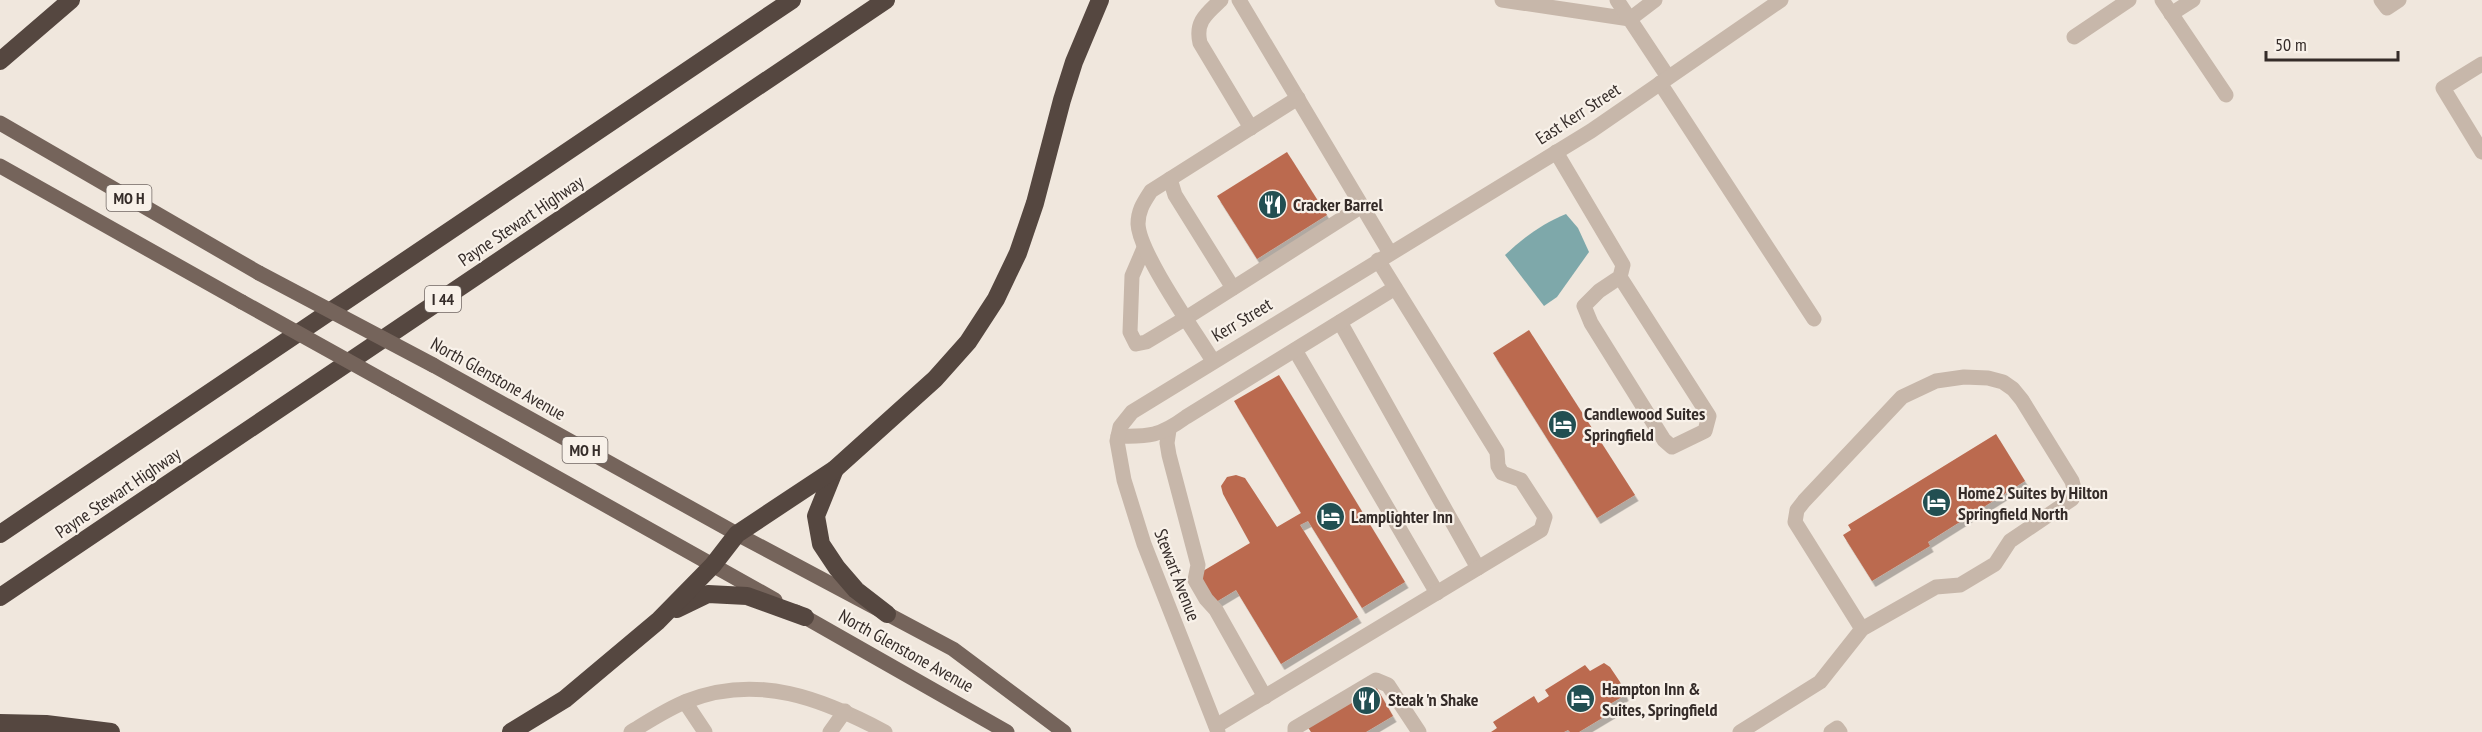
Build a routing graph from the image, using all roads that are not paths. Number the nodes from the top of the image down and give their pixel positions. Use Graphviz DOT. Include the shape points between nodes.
graph roads {
  1 [pos="71,0"];
  2 [pos="792,0"];
  3 [pos="886,0"];
  4 [pos="1100,0"];
  5 [pos="1221,0"];
  6 [pos="1239,0"];
  7 [pos="1502,0"];
  8 [pos="1617,0"];
  9 [pos="1655,0"];
  10 [pos="1781,0"];
  11 [pos="2129,0"];
  12 [pos="2162,0"];
  13 [pos="2193,0"];
  14 [pos="2381,0"];
  15 [pos="2399,0"];
  16 [pos="1762,5"];
  17 [pos="2171,14"];
  18 [pos="1630,19"];
  19 [pos="2074,38"];
  20 [pos="0,61"];
  21 [pos="2482,64"];
  22 [pos="1664,80"];
  23 [pos="2226,95"];
  24 [pos="1298,98"];
  25 [pos="0,123"];
  26 [pos="1251,128"];
  27 [pos="1556,152"];
  28 [pos="2482,152"];
  29 [pos="0,166"];
  30 [pos="1170,179"];
  31 [pos="1362,206"];
  32 [pos="1144,248"];
  33 [pos="1384,256"];
  34 [pos="1620,277"];
  35 [pos="1233,288"];
  36 [pos="1395,288"];
  37 [pos="1186,318"];
  38 [pos="1814,318"];
  39 [pos="1340,322"];
  40 [pos="1295,350"];
  41 [pos="1213,361"];
  42 [pos="1169,429"];
  43 [pos="1119,432"];
  44 [pos="835,469"];
  45 [pos="0,534"];
  46 [pos="737,534"];
  47 [pos="714,565"];
  48 [pos="1478,568"];
  49 [pos="1437,593"];
  50 [pos="0,597"];
  51 [pos="887,614"];
  52 [pos="805,617"];
  53 [pos="658,621"];
  54 [pos="1862,629"];
  55 [pos="1265,697"];
  56 [pos="685,702"];
  57 [pos="845,711"];
  58 [pos="0,723"];
  59 [pos="1217,729"];
  60 [pos="111,732"];
  61 [pos="511,732"];
  62 [pos="631,732"];
  63 [pos="705,732"];
  64 [pos="830,732"];
  65 [pos="885,732"];
  66 [pos="1007,732"];
  67 [pos="1064,732"];
  68 [pos="1295,732"];
  69 [pos="1419,732"];
  70 [pos="1740,732"];
  71 [pos="1831,732"];
  72 [pos="1840,732"];
  1 -- 20 [label="highway"];
  2 -- 45 [label="highway, Payne Stewart Highway"];
  3 -- 50 [label="highway, Payne Stewart Highway / I 44"];
  4 -- 44 [label="highway" via="1074,62 1027,228 996,299 968,342 935,379"];
  5 -- 26 [label="street" via="1202,18 1200,43"];
  6 -- 24 [label="street"];
  7 -- 18 [label="street"];
  8 -- 18 [label="street"];
  9 -- 18 [label="street"];
  10 -- 16 [label="street, East Kerr Street"];
  11 -- 19 [label="street"];
  12 -- 17 [label="street"];
  13 -- 17 [label="street"];
  14 -- 15 [label="street" via="2387,8"];
  16 -- 22 [label="street, East Kerr Street"];
  17 -- 23 [label="street"];
  18 -- 22 [label="street"];
  21 -- 28 [label="street" via="2442,88"];
  22 -- 27 [label="street, East Kerr Street"];
  22 -- 38 [label="street"];
  24 -- 26 [label="street"];
  24 -- 31 [label="street"];
  25 -- 46 [label="main road, North Glenstone Avenue / MO H, bridge" via="259,273 434,365"];
  26 -- 30 [label="street"];
  27 -- 33 [label="street, East Kerr Street"];
  27 -- 34 [label="street" via="1623,266"];
  29 -- 47 [label="main road, North Glenstone Avenue, bridge"];
  30 -- 32 [label="street" via="1151,191 1140,207 1138,225"];
  30 -- 35 [label="street" via="1175,195"];
  31 -- 33 [label="street"];
  31 -- 35 [label="street"];
  32 -- 37 [label="street"];
  32 -- 37 [label="street" via="1131,276 1130,332 1136,344"];
  33 -- 36 [label="street"];
  33 -- 41 [label="street, Kerr Street"];
  34 -- 34 [label="street" via="1584,306 1664,440 1672,447 1705,431 1709,416"];
  35 -- 37 [label="street"];
  36 -- 39 [label="street"];
  36 -- 48 [label="street" via="1497,452 1502,473 1521,480 1545,517 1541,530"];
  37 -- 41 [label="street"];
  39 -- 40 [label="street"];
  39 -- 48 [label="street"];
  40 -- 42 [label="street"];
  40 -- 49 [label="street"];
  41 -- 43 [label="street, Kerr Street" via="1132,412"];
  42 -- 43 [label="street" via="1144,437"];
  42 -- 55 [label="street" via="1169,455 1198,565 1195,580"];
  43 -- 59 [label="street, Stewart Avenue" via="1117,448 1132,512"];
  44 -- 46 [label="highway"];
  44 -- 51 [label="highway" via="816,516 821,544 856,590"];
  46 -- 47 [label="highway"];
  46 -- 51 [label="main road, North Glenstone Avenue / MO H"];
  47 -- 52 [label="main road, North Glenstone Avenue"];
  47 -- 53 [label="highway"];
  48 -- 49 [label="street"];
  49 -- 55 [label="street"];
  51 -- 67 [label="main road, North Glenstone Avenue" via="953,649"];
  52 -- 53 [label="highway" via="747,596 708,594"];
  52 -- 66 [label="main road, North Glenstone Avenue"];
  53 -- 61 [label="highway" via="565,699"];
  54 -- 54 [label="street" via="1936,587 1960,585 1995,564 2010,541 2072,499 2072,481 2022,400 2003,382 1988,378 1935,381 1902,397 1797,510 1795,522"];
  54 -- 70 [label="street" via="1820,682"];
  55 -- 59 [label="street"];
  56 -- 57 [label="street" via="728,691 766,690 806,697"];
  56 -- 62 [label="street"];
  56 -- 63 [label="street"];
  57 -- 64 [label="street"];
  57 -- 65 [label="street"];
  58 -- 60 [label="highway"];
  68 -- 69 [label="street" via="1295,728 1376,680 1388,685"];
  71 -- 72 [label="street" via="1837,728"];
}
